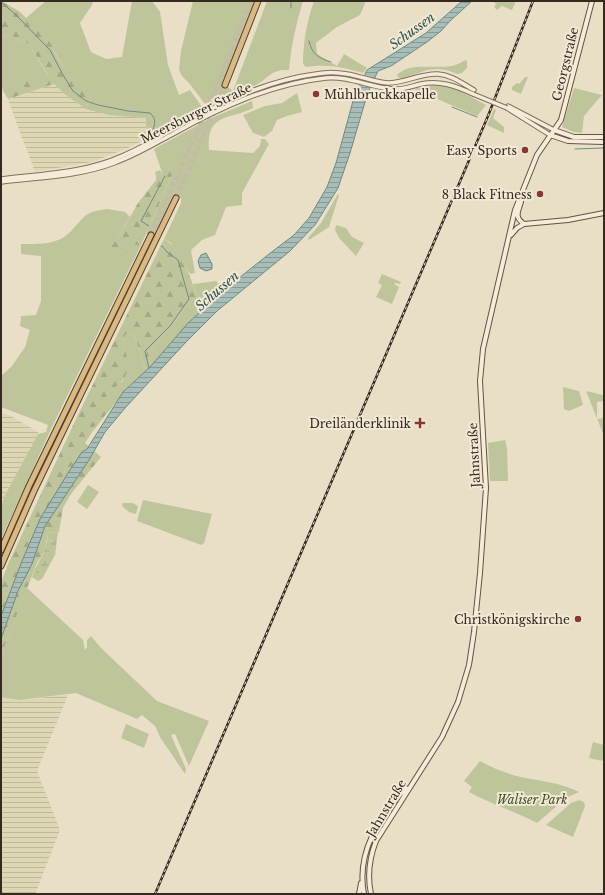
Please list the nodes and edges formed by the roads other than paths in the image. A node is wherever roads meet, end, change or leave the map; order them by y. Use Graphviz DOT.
graph roads {
  1 [pos="258,1"];
  2 [pos="592,1"];
  3 [pos="225,85"];
  4 [pos="474,92"];
  5 [pos="507,107"];
  6 [pos="554,130"];
  7 [pos="550,135"];
  8 [pos="604,137"];
  9 [pos="604,142"];
  10 [pos="1,179"];
  11 [pos="1,182"];
  12 [pos="521,194"];
  13 [pos="176,198"];
  14 [pos="604,213"];
  15 [pos="524,224"];
  16 [pos="151,235"];
  17 [pos="510,237"];
  18 [pos="1,550"];
  19 [pos="1,566"];
  20 [pos="415,779"];
  21 [pos="382,818"];
  22 [pos="388,821"];
  23 [pos="362,881"];
  24 [pos="359,894"];
  25 [pos="364,894"];
  26 [pos="371,894"];
  1 -- 3 [label="highway"];
  2 -- 6 [label="main road, Georgstraße"];
  4 -- 5 [label="street, Meersburger Straße, bridge"];
  4 -- 10 [label="street, Meersburger Straße"];
  4 -- 11 [label="street, Meersburger Straße"];
  5 -- 6 [label="street, Meersburger Straße"];
  5 -- 7 [label="street, Meersburger Straße"];
  6 -- 7 [label="main road, Jahnstraße"];
  6 -- 8 [label="main road, Meersburger Straße"];
  7 -- 9 [label="main road, Meersburger Straße"];
  7 -- 12 [label="main road, Jahnstraße"];
  12 -- 15 [label="main road"];
  12 -- 17 [label="main road, Jahnstraße"];
  13 -- 19 [label="highway"];
  14 -- 15 [label="main road"];
  15 -- 17 [label="main road"];
  16 -- 18 [label="highway"];
  17 -- 20 [label="main road, Jahnstraße"];
  20 -- 21 [label="main road, Jahnstraße"];
  20 -- 22 [label="main road, Jahnstraße"];
  21 -- 22 [label="main road"];
  21 -- 23 [label="main road, Jahnstraße"];
  22 -- 26 [label="main road, Jahnstraße"];
  23 -- 24 [label="main road"];
  23 -- 25 [label="main road, Jahnstraße"];
}
